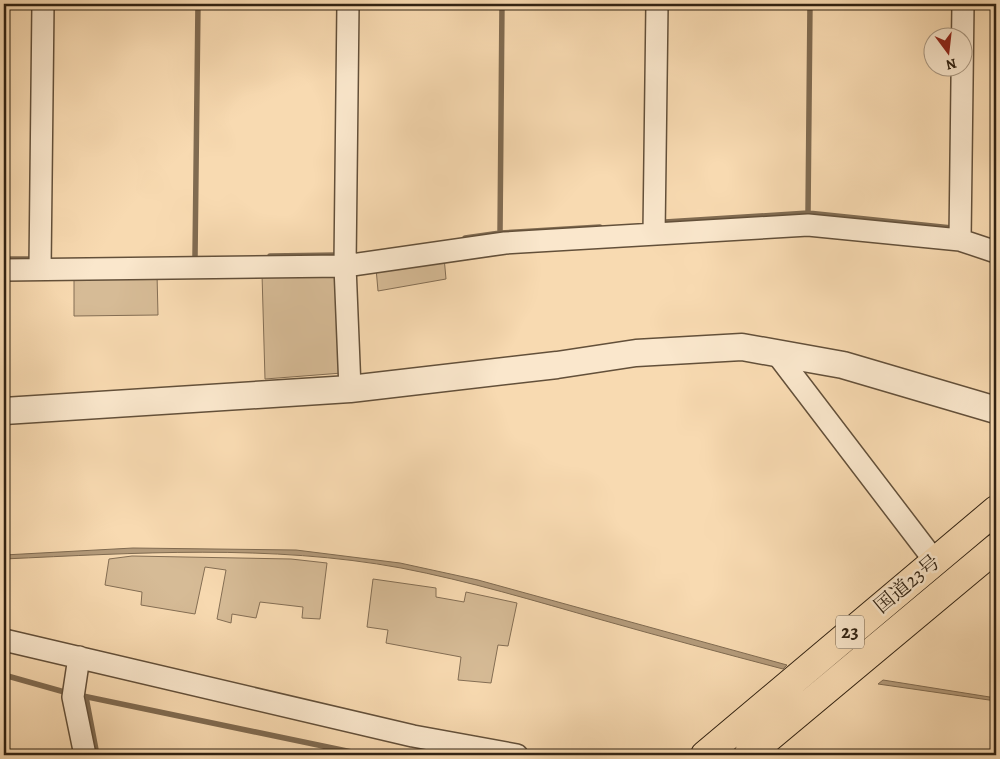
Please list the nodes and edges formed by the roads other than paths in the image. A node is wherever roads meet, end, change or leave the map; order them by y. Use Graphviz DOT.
graph roads {
  1 [pos="43,4"];
  2 [pos="348,4"];
  3 [pos="656,4"];
  4 [pos="963,4"];
  5 [pos="654,234"];
  6 [pos="960,240"];
  7 [pos="996,252"];
  8 [pos="345,266"];
  9 [pos="4,270"];
  10 [pos="40,270"];
  11 [pos="776,353"];
  12 [pos="350,389"];
  13 [pos="996,410"];
  14 [pos="4,411"];
  15 [pos="996,510"];
  16 [pos="996,548"];
  17 [pos="934,560"];
  18 [pos="4,640"];
  19 [pos="79,657"];
  20 [pos="85,755"];
  21 [pos="517,755"];
  22 [pos="705,755"];
  23 [pos="748,755"];
  1 -- 10 [label="street"];
  2 -- 8 [label="street"];
  3 -- 5 [label="street"];
  4 -- 6 [label="street"];
  5 -- 6 [label="street"];
  5 -- 8 [label="street"];
  6 -- 7 [label="street"];
  8 -- 10 [label="street"];
  8 -- 12 [label="street"];
  9 -- 10 [label="street"];
  11 -- 12 [label="street"];
  11 -- 13 [label="street"];
  11 -- 17 [label="street"];
  12 -- 14 [label="street"];
  15 -- 17 [label="highway, 国道23号 / 23"];
  16 -- 23 [label="highway, 国道23号 / 23"];
  17 -- 22 [label="highway, 国道23号 / 23"];
  18 -- 19 [label="street"];
  19 -- 20 [label="street"];
  19 -- 21 [label="street"];
}
